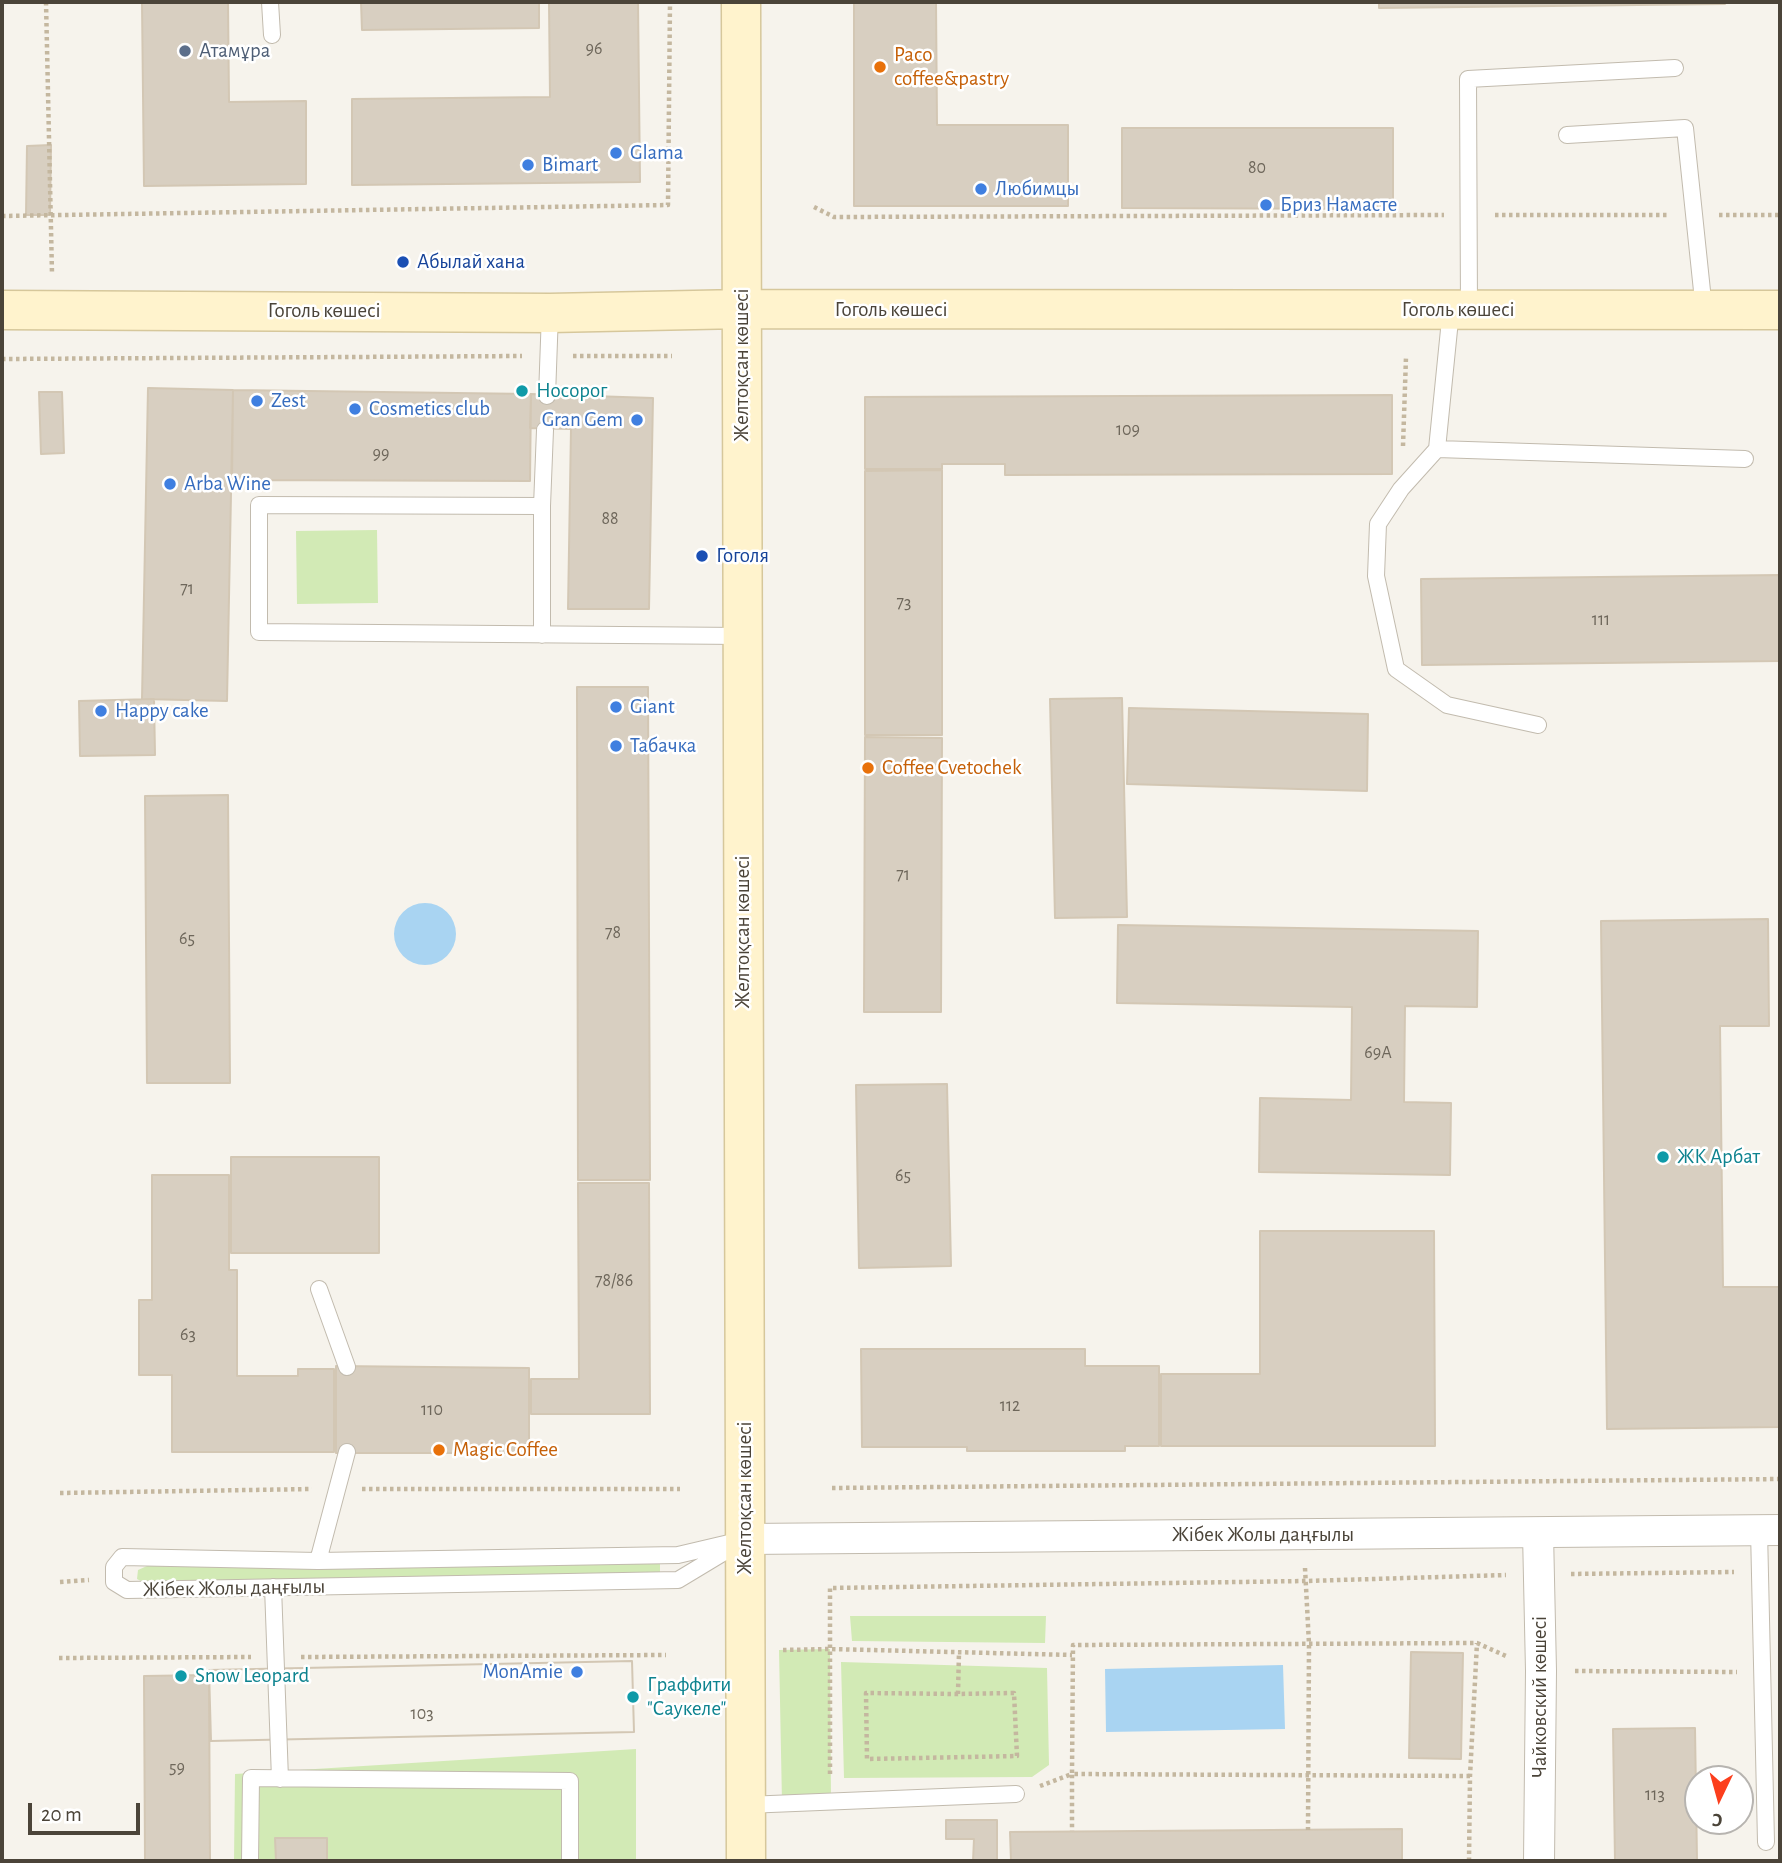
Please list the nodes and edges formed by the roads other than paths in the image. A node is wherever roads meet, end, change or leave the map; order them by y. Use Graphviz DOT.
graph roads {
  1 [pos="270,2"];
  2 [pos="741,2"];
  3 [pos="272,35"];
  4 [pos="1675,68"];
  5 [pos="1567,135"];
  6 [pos="742,309"];
  7 [pos="2,310"];
  8 [pos="1460,310"];
  9 [pos="1704,310"];
  10 [pos="1780,310"];
  11 [pos="550,313"];
  12 [pos="547,396"];
  13 [pos="545,430"];
  14 [pos="1437,449"];
  15 [pos="1745,459"];
  16 [pos="542,506"];
  17 [pos="542,635"];
  18 [pos="742,636"];
  19 [pos="1538,724"];
  20 [pos="319,1289"];
  21 [pos="347,1367"];
  22 [pos="347,1452"];
  23 [pos="1770,1530"];
  24 [pos="1538,1533"];
  25 [pos="746,1539"];
  26 [pos="318,1561"];
  27 [pos="273,1587"];
  28 [pos="280,1779"];
  29 [pos="1017,1794"];
  30 [pos="746,1805"];
  31 [pos="1766,1842"];
  32 [pos="250,1861"];
  33 [pos="570,1861"];
  34 [pos="746,1861"];
  35 [pos="1539,1861"];
  1 -- 3 [label="lane"];
  2 -- 6 [label="main road, Желтоқсан көшесі"];
  4 -- 8 [label="lane"];
  5 -- 9 [label="lane"];
  6 -- 8 [label="main road, Гоголь көшесі"];
  6 -- 11 [label="main road, Гоголь көшесі"];
  6 -- 18 [label="main road, Желтоқсан көшесі"];
  7 -- 11 [label="main road, Гоголь көшесі"];
  8 -- 9 [label="main road, Гоголь көшесі"];
  8 -- 14 [label="lane"];
  9 -- 10 [label="main road, Гоголь көшесі"];
  11 -- 12 [label="lane"];
  13 -- 16 [label="lane"];
  14 -- 15 [label="lane"];
  14 -- 19 [label="lane"];
  16 -- 17 [label="lane"];
  16 -- 17 [label="lane"];
  17 -- 18 [label="lane"];
  18 -- 25 [label="main road, Желтоқсан көшесі"];
  20 -- 21 [label="lane"];
  22 -- 26 [label="lane"];
  23 -- 24 [label="street, Жібек Жолы даңғылы"];
  23 -- 31 [label="lane"];
  24 -- 25 [label="street, Жібек Жолы даңғылы"];
  24 -- 35 [label="street, Чайковский көшесі"];
  25 -- 26 [label="lane, Жібек Жолы даңғылы"];
  25 -- 27 [label="lane, Жібек Жолы даңғылы"];
  25 -- 30 [label="main road, Желтоқсан көшесі"];
  26 -- 27 [label="lane, Жібек Жолы даңғылы"];
  27 -- 28 [label="lane"];
  28 -- 32 [label="lane"];
  28 -- 33 [label="lane"];
  29 -- 30 [label="lane"];
  30 -- 34 [label="main road, Желтоқсан көшесі"];
}
